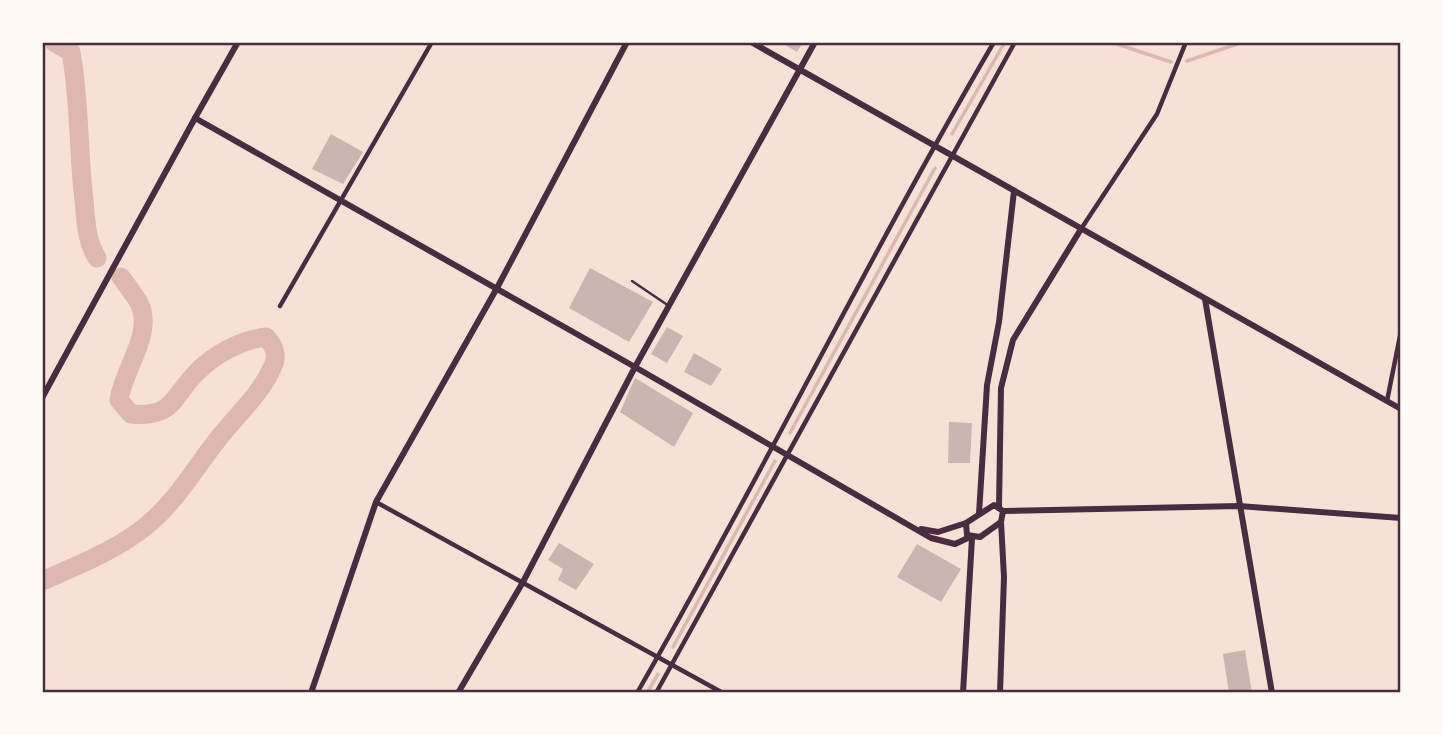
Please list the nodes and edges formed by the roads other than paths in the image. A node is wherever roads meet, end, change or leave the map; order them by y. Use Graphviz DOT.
graph roads {
  1 [pos="238,42"];
  2 [pos="432,42"];
  3 [pos="627,42"];
  4 [pos="751,42"];
  5 [pos="815,42"];
  6 [pos="994,42"];
  7 [pos="1015,42"];
  8 [pos="1186,42"];
  9 [pos="800,70"];
  10 [pos="195,118"];
  11 [pos="934,145"];
  12 [pos="951,155"];
  13 [pos="1014,191"];
  14 [pos="341,201"];
  15 [pos="1081,229"];
  16 [pos="632,281"];
  17 [pos="497,288"];
  18 [pos="1205,299"];
  19 [pos="281,306"];
  20 [pos="669,306"];
  21 [pos="1401,331"];
  22 [pos="997,333"];
  23 [pos="1013,340"];
  24 [pos="635,367"];
  25 [pos="42,398"];
  26 [pos="1387,402"];
  27 [pos="1401,409"];
  28 [pos="775,445"];
  29 [pos="789,453"];
  30 [pos="999,458"];
  31 [pos="982,459"];
  32 [pos="376,502"];
  33 [pos="1239,506"];
  34 [pos="1001,509"];
  35 [pos="979,514"];
  36 [pos="1401,518"];
  37 [pos="1001,522"];
  38 [pos="966,523"];
  39 [pos="919,529"];
  40 [pos="971,538"];
  41 [pos="523,582"];
  42 [pos="657,657"];
  43 [pos="672,665"];
  44 [pos="311,693"];
  45 [pos="458,693"];
  46 [pos="637,693"];
  47 [pos="656,693"];
  48 [pos="723,693"];
  49 [pos="963,693"];
  50 [pos="1000,693"];
  51 [pos="1272,693"];
  1 -- 10 [label="street"];
  2 -- 14 [label="street"];
  3 -- 17 [label="street"];
  4 -- 9 [label="street"];
  5 -- 9 [label="street"];
  6 -- 11 [label="street"];
  7 -- 12 [label="street"];
  8 -- 15 [label="street"];
  9 -- 11 [label="street"];
  9 -- 20 [label="street"];
  10 -- 14 [label="street"];
  10 -- 25 [label="street"];
  11 -- 12 [label="street"];
  11 -- 28 [label="street"];
  12 -- 13 [label="street"];
  12 -- 29 [label="street"];
  13 -- 15 [label="street"];
  13 -- 22 [label="street"];
  14 -- 17 [label="street"];
  14 -- 19 [label="street"];
  15 -- 18 [label="street"];
  15 -- 23 [label="street"];
  16 -- 20 [label="lane"];
  17 -- 24 [label="street"];
  17 -- 32 [label="street"];
  18 -- 26 [label="street"];
  18 -- 33 [label="street"];
  20 -- 24 [label="street"];
  21 -- 26 [label="street"];
  22 -- 23 [label="street"];
  22 -- 31 [label="street"];
  23 -- 30 [label="street"];
  24 -- 28 [label="street"];
  24 -- 41 [label="street"];
  26 -- 27 [label="street"];
  28 -- 29 [label="street"];
  28 -- 42 [label="street"];
  29 -- 39 [label="street"];
  29 -- 43 [label="street"];
  30 -- 31 [label="street"];
  30 -- 34 [label="street"];
  31 -- 35 [label="street"];
  32 -- 41 [label="street"];
  32 -- 44 [label="street"];
  33 -- 34 [label="street"];
  33 -- 36 [label="street"];
  33 -- 51 [label="street"];
  34 -- 35 [label="street"];
  34 -- 37 [label="street"];
  35 -- 38 [label="street"];
  37 -- 40 [label="street"];
  37 -- 50 [label="street"];
  38 -- 39 [label="street"];
  38 -- 40 [label="street"];
  39 -- 40 [label="street"];
  40 -- 49 [label="street"];
  41 -- 42 [label="street"];
  41 -- 45 [label="street"];
  42 -- 43 [label="street"];
  42 -- 46 [label="street"];
  43 -- 47 [label="street"];
  43 -- 48 [label="street"];
}
